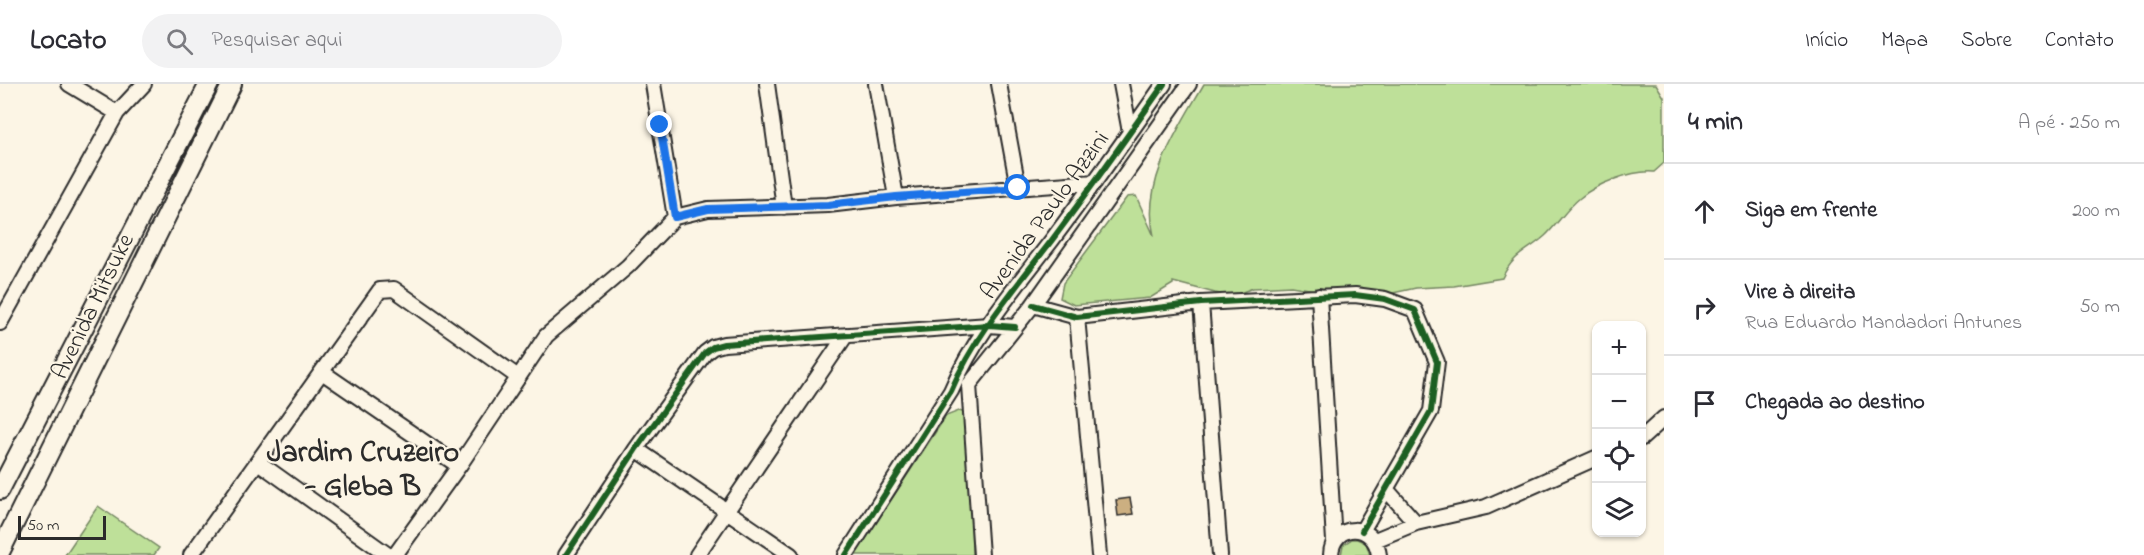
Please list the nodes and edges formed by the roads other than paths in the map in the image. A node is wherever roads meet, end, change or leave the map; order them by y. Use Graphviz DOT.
graph roads {
  1 [pos="69,84"];
  2 [pos="144,84"];
  3 [pos="209,84"];
  4 [pos="232,84"];
  5 [pos="653,84"];
  6 [pos="767,84"];
  7 [pos="876,84"];
  8 [pos="999,84"];
  9 [pos="1121,84"];
  10 [pos="1164,84"];
  11 [pos="1189,84"];
  12 [pos="117,113"];
  13 [pos="1130,132"];
  14 [pos="1095,182"];
  15 [pos="1018,188"];
  16 [pos="896,197"];
  17 [pos="784,207"];
  18 [pos="675,217"];
  19 [pos="1012,292"];
  20 [pos="1319,296"];
  21 [pos="1201,303"];
  22 [pos="1033,304"];
  23 [pos="1077,317"];
  24 [pos="0,322"];
  25 [pos="989,325"];
  26 [pos="1015,327"];
  27 [pos="846,335"];
  28 [pos="322,372"];
  29 [pos="958,375"];
  30 [pos="518,377"];
  31 [pos="969,385"];
  32 [pos="951,391"];
  33 [pos="1664,418"];
  34 [pos="1646,435"];
  35 [pos="636,449"];
  36 [pos="1592,460"];
  37 [pos="258,462"];
  38 [pos="459,466"];
  39 [pos="1386,489"];
  40 [pos="0,490"];
  41 [pos="726,511"];
  42 [pos="1416,523"];
  43 [pos="1362,531"];
  44 [pos="1377,547"];
  45 [pos="1333,548"];
  46 [pos="0,552"];
  47 [pos="191,555"];
  48 [pos="388,555"];
  49 [pos="395,555"];
  50 [pos="566,555"];
  51 [pos="697,555"];
  52 [pos="790,555"];
  53 [pos="846,555"];
  54 [pos="981,555"];
  55 [pos="1099,555"];
  56 [pos="1220,555"];
  57 [pos="1392,555"];
  1 -- 12 [label="street"];
  2 -- 12 [label="street"];
  3 -- 40 [label="main road, Avenida Mitsuke"];
  4 -- 46 [label="main road, Avenida Mitsuke"];
  5 -- 18 [label="street"];
  6 -- 17 [label="street"];
  7 -- 16 [label="street"];
  8 -- 15 [label="street"];
  9 -- 13 [label="street"];
  10 -- 13 [label="street, Avenida Paulo Azzini"];
  11 -- 22 [label="street, Avenida Paulo Azzini"];
  12 -- 24 [label="street"];
  13 -- 14 [label="street, Avenida Paulo Azzini"];
  14 -- 15 [label="street"];
  14 -- 19 [label="street, Avenida Paulo Azzini"];
  15 -- 16 [label="street"];
  16 -- 17 [label="street"];
  17 -- 18 [label="street"];
  18 -- 30 [label="street"];
  19 -- 22 [label="street"];
  19 -- 25 [label="street, Avenida Paulo Azzini"];
  20 -- 21 [label="street"];
  20 -- 39 [label="street"];
  20 -- 45 [label="street"];
  21 -- 23 [label="street"];
  21 -- 56 [label="street"];
  22 -- 23 [label="street"];
  22 -- 26 [label="street, Avenida Paulo Azzini"];
  23 -- 55 [label="street"];
  25 -- 26 [label="street"];
  25 -- 27 [label="street"];
  25 -- 29 [label="street, Avenida Paulo Azzini"];
  26 -- 31 [label="street, Avenida Paulo Azzini"];
  27 -- 35 [label="street"];
  27 -- 41 [label="street"];
  28 -- 30 [label="street"];
  28 -- 37 [label="street"];
  28 -- 38 [label="street"];
  29 -- 31 [label="street"];
  29 -- 32 [label="street, Avenida Paulo Azzini"];
  30 -- 38 [label="street"];
  31 -- 32 [label="street"];
  31 -- 54 [label="street"];
  32 -- 53 [label="street, Avenida Paulo Azzini"];
  33 -- 34 [label="street"];
  35 -- 41 [label="street"];
  35 -- 50 [label="street"];
  36 -- 42 [label="street"];
  37 -- 47 [label="street"];
  37 -- 48 [label="street"];
  38 -- 49 [label="street"];
  39 -- 42 [label="street"];
  39 -- 43 [label="street"];
  41 -- 51 [label="street"];
  41 -- 52 [label="street"];
  42 -- 44 [label="street"];
  43 -- 44 [label="street"];
  43 -- 45 [label="street"];
  44 -- 57 [label="street"];
}
